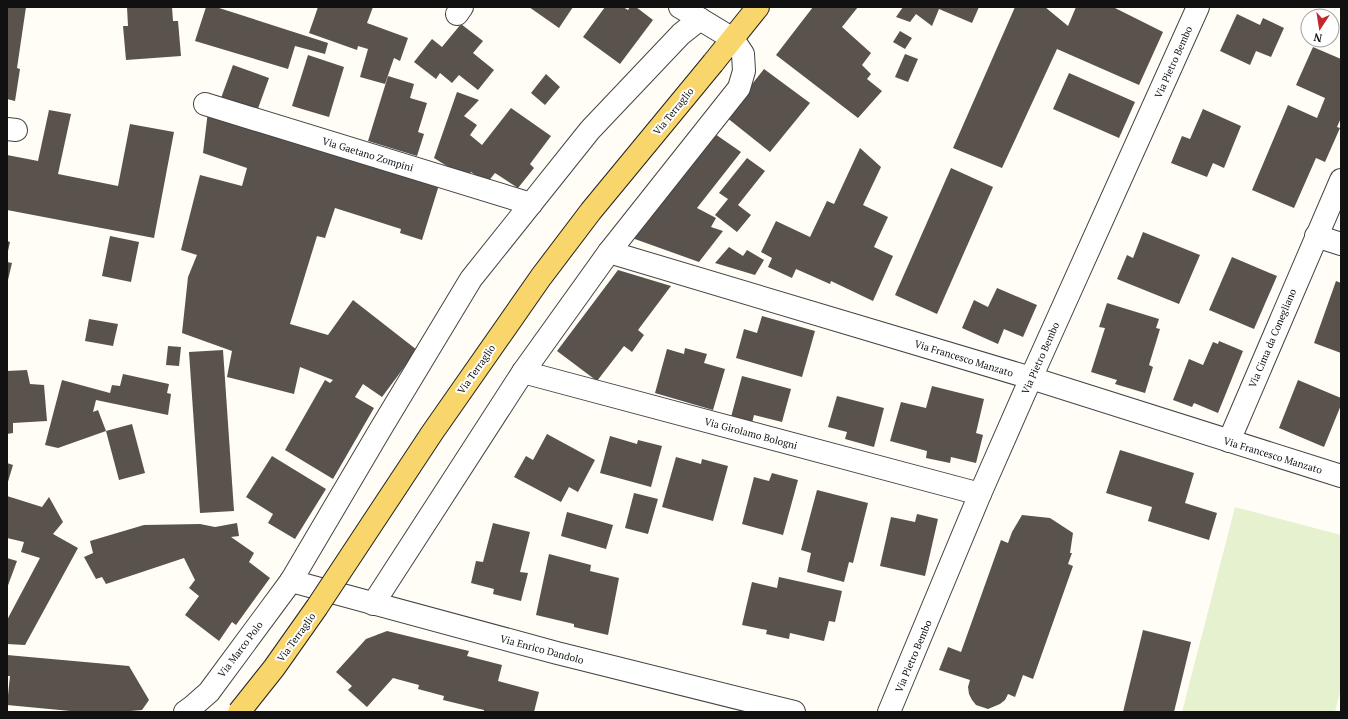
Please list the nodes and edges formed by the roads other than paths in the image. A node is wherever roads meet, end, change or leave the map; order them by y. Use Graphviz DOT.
graph roads {
  1 [pos="680,7"];
  2 [pos="758,7"];
  3 [pos="1198,7"];
  4 [pos="700,19"];
  5 [pos="733,39"];
  6 [pos="205,104"];
  7 [pos="1341,180"];
  8 [pos="531,204"];
  9 [pos="1316,236"];
  10 [pos="1341,244"];
  11 [pos="609,252"];
  12 [pos="523,372"];
  13 [pos="1031,378"];
  14 [pos="1228,441"];
  15 [pos="1341,476"];
  16 [pos="980,494"];
  17 [pos="291,582"];
  18 [pos="373,604"];
  19 [pos="185,712"];
  20 [pos="239,712"];
  21 [pos="794,712"];
  22 [pos="889,712"];
  1 -- 4 [label="street"];
  2 -- 5 [label="main road, Via Terraglio"];
  3 -- 13 [label="street, Via Pietro Bembo"];
  4 -- 5 [label="street"];
  4 -- 8 [label="street"];
  5 -- 11 [label="street"];
  5 -- 20 [label="main road, Via Terraglio, bridge"];
  6 -- 8 [label="street, Via Gaetano Zompini"];
  7 -- 9 [label="street, Via Cima da Conegliano"];
  8 -- 17 [label="street"];
  9 -- 10 [label="street"];
  9 -- 14 [label="street, Via Cima da Conegliano"];
  11 -- 12 [label="street"];
  11 -- 13 [label="street, Via Francesco Manzato"];
  12 -- 16 [label="street, Via Girolamo Bologni"];
  12 -- 18 [label="street"];
  13 -- 14 [label="street, Via Francesco Manzato"];
  13 -- 16 [label="street, Via Pietro Bembo"];
  14 -- 15 [label="street, Via Francesco Manzato"];
  16 -- 22 [label="street, Via Pietro Bembo"];
  17 -- 18 [label="street, Via Enrico Dandolo"];
  17 -- 19 [label="street, Via Marco Polo"];
  18 -- 21 [label="street, Via Enrico Dandolo"];
}
